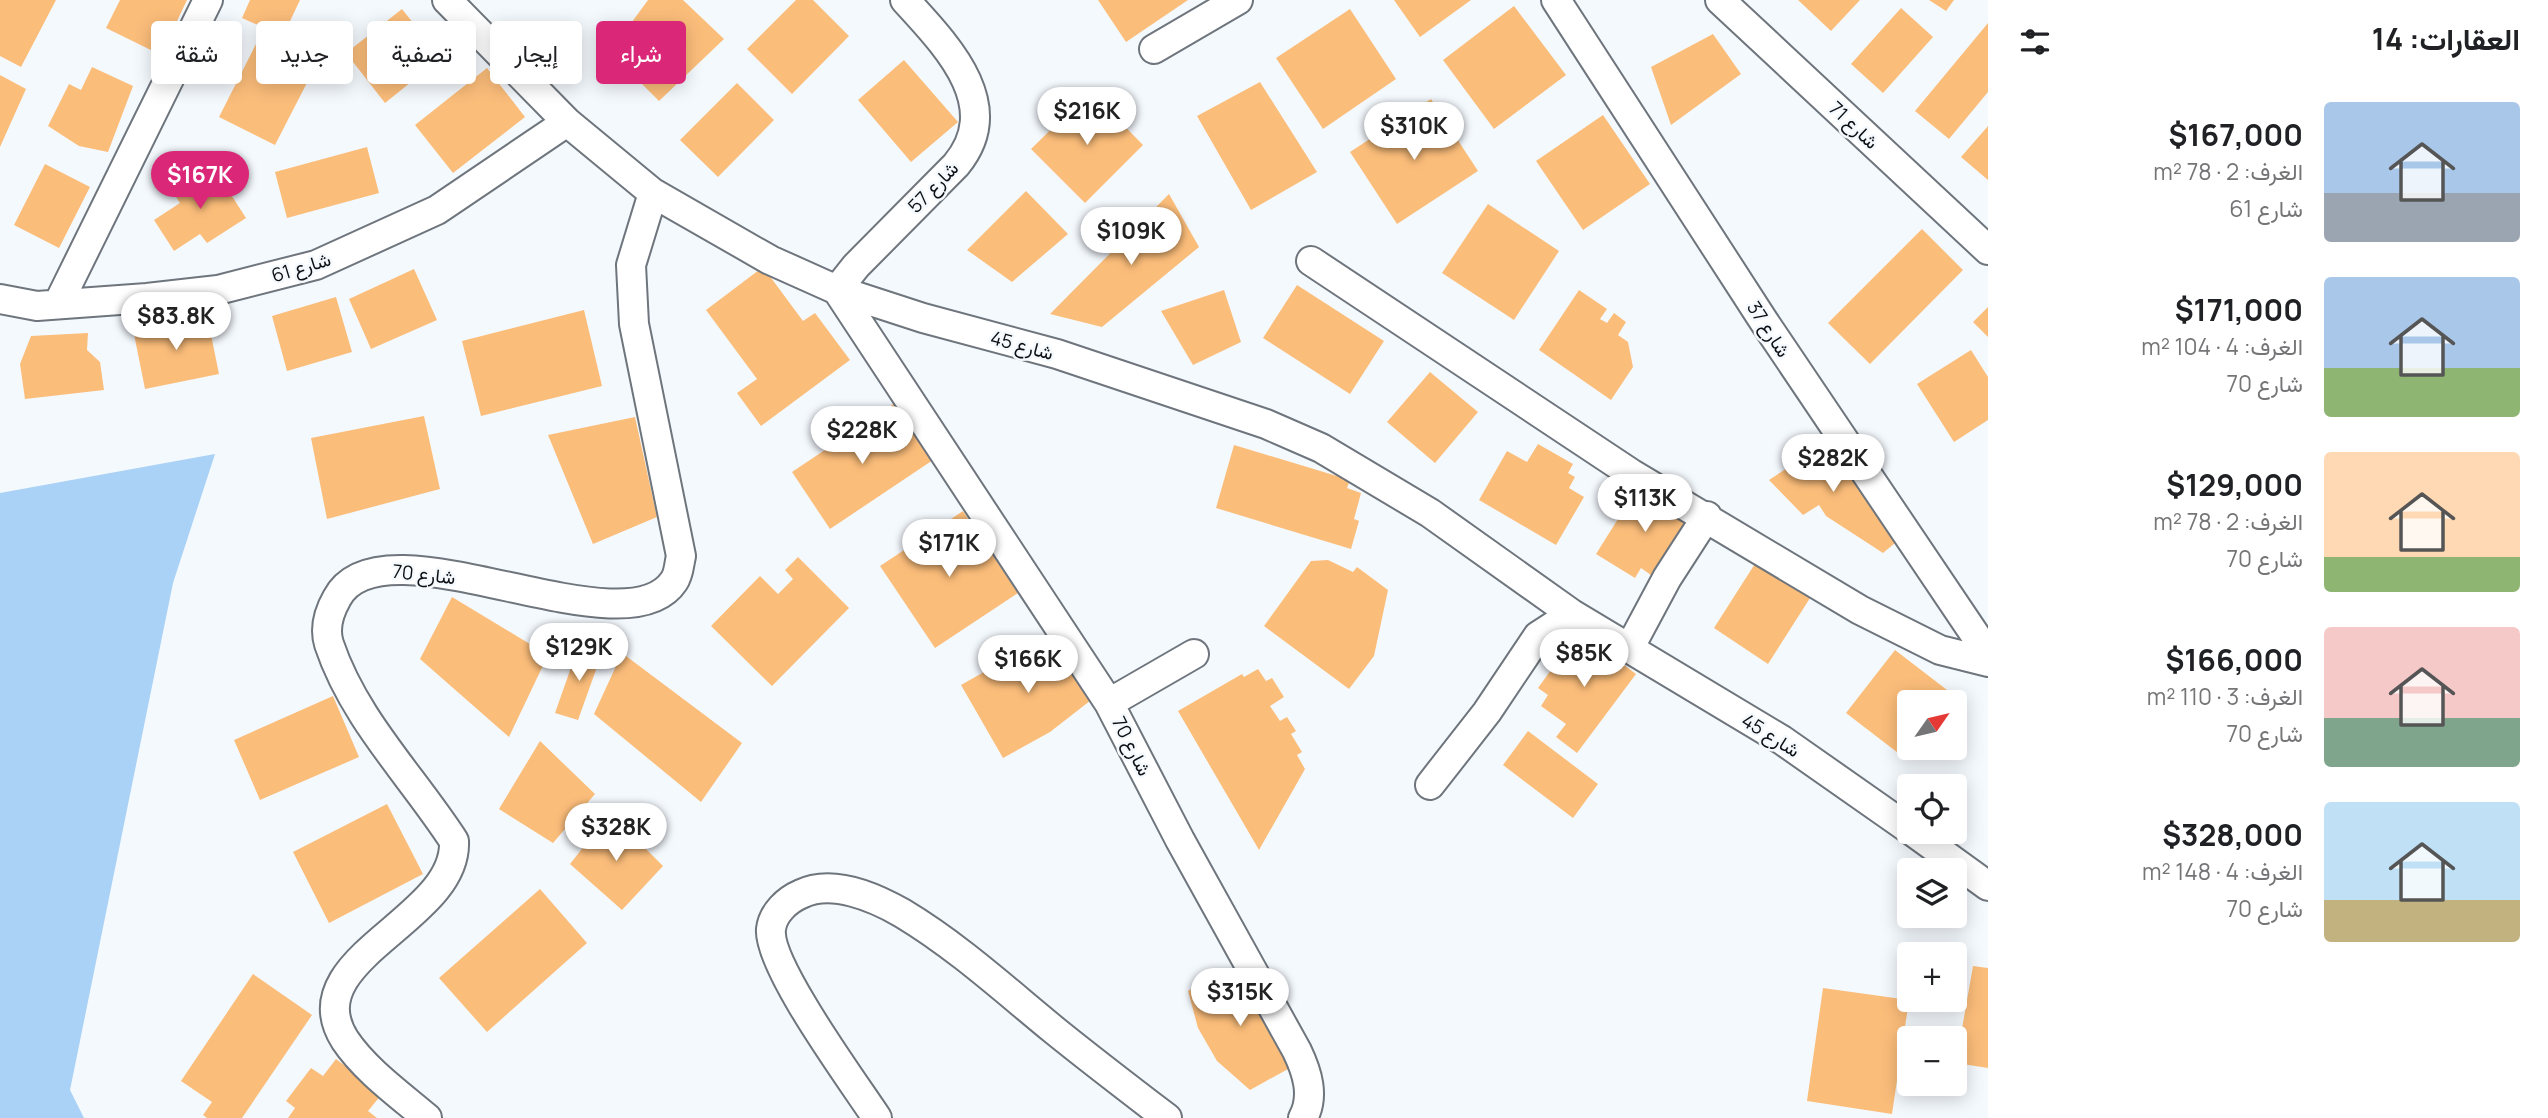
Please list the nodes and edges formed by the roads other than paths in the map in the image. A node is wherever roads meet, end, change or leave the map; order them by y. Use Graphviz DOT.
graph roads {
  1 [pos="208,0"];
  2 [pos="447,0"];
  3 [pos="905,0"];
  4 [pos="1238,0"];
  5 [pos="1556,0"];
  6 [pos="1720,0"];
  7 [pos="1154,49"];
  8 [pos="567,121"];
  9 [pos="653,193"];
  10 [pos="1988,250"];
  11 [pos="1311,261"];
  12 [pos="838,290"];
  13 [pos="0,299"];
  14 [pos="58,304"];
  15 [pos="1707,516"];
  16 [pos="1572,614"];
  17 [pos="1629,649"];
  18 [pos="1988,653"];
  19 [pos="1195,654"];
  20 [pos="1988,663"];
  21 [pos="1109,704"];
  22 [pos="1430,785"];
  23 [pos="1897,820"];
  24 [pos="1930,844"];
  25 [pos="1988,886"];
  26 [pos="427,1118"];
  27 [pos="877,1118"];
  28 [pos="1167,1118"];
  29 [pos="1303,1118"];
  1 -- 14 [label="street"];
  2 -- 8 [label="street, شارع 45"];
  3 -- 12 [label="street, شارع 57"];
  4 -- 7 [label="street"];
  5 -- 18 [label="street, شارع 37"];
  6 -- 10 [label="street, شارع 71"];
  8 -- 9 [label="street, شارع 45"];
  8 -- 14 [label="street, شارع 61"];
  9 -- 12 [label="street, شارع 45"];
  9 -- 26 [label="street, شارع 70"];
  11 -- 15 [label="street"];
  12 -- 16 [label="street, شارع 45"];
  12 -- 21 [label="street, شارع 70"];
  13 -- 14 [label="street, شارع 61"];
  15 -- 17 [label="street"];
  15 -- 20 [label="street"];
  16 -- 17 [label="street, شارع 45"];
  16 -- 22 [label="street"];
  17 -- 23 [label="street, شارع 45"];
  19 -- 21 [label="street"];
  21 -- 29 [label="street, شارع 70"];
  24 -- 25 [label="street, شارع 45"];
  27 -- 28 [label="street"];
}
